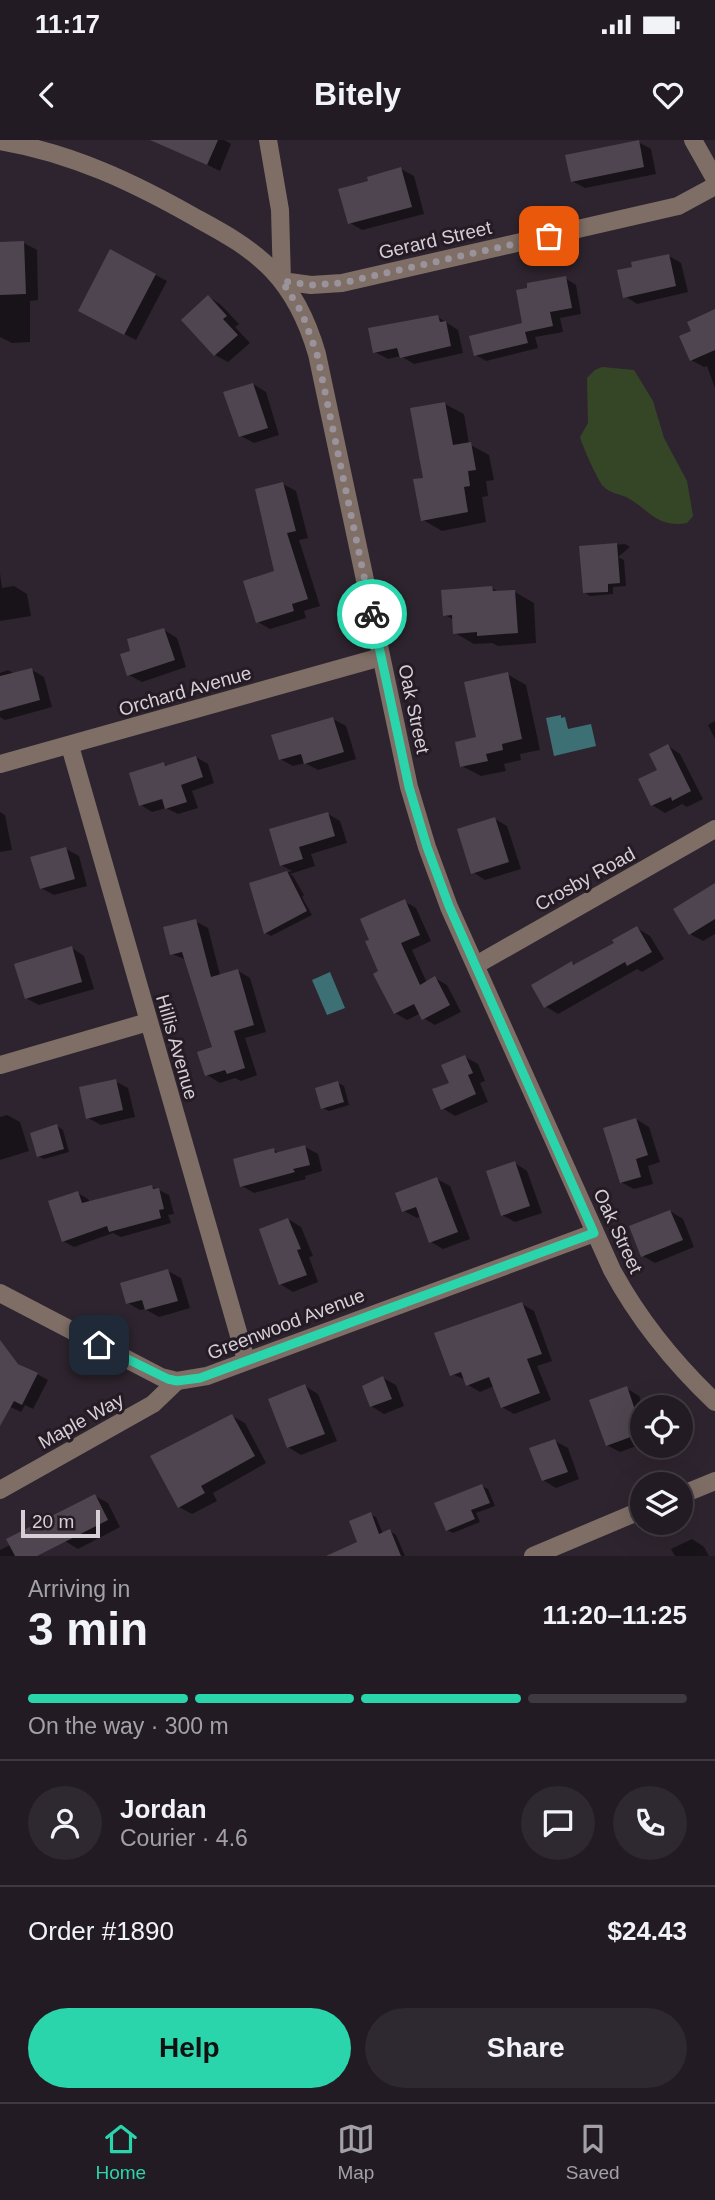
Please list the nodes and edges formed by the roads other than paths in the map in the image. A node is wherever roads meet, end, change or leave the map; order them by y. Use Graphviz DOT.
graph roads {
  1 [pos="268,140"];
  2 [pos="693,140"];
  3 [pos="0,141"];
  4 [pos="715,179"];
  5 [pos="715,186"];
  6 [pos="282,281"];
  7 [pos="381,657"];
  8 [pos="70,746"];
  9 [pos="0,764"];
  10 [pos="715,830"];
  11 [pos="476,965"];
  12 [pos="148,1022"];
  13 [pos="0,1065"];
  14 [pos="594,1233"];
  15 [pos="0,1293"];
  16 [pos="246,1360"];
  17 [pos="177,1381"];
  18 [pos="715,1402"];
  19 [pos="715,1481"];
  20 [pos="0,1490"];
  21 [pos="693,1490"];
  22 [pos="630,1515"];
  23 [pos="533,1556"];
  1 -- 6 [label="street"];
  2 -- 4 [label="street"];
  3 -- 6 [label="street, Oak Street"];
  5 -- 6 [label="street, Gerard Street"];
  6 -- 7 [label="street, Oak Street"];
  7 -- 8 [label="street, Orchard Avenue"];
  7 -- 11 [label="street, Oak Street"];
  8 -- 9 [label="street, Orchard Avenue"];
  8 -- 12 [label="street, Hillis Avenue"];
  10 -- 11 [label="street, Crosby Road"];
  11 -- 14 [label="street, Oak Street"];
  12 -- 13 [label="street"];
  12 -- 16 [label="street, Hillis Avenue"];
  14 -- 16 [label="street, Greenwood Avenue"];
  14 -- 18 [label="street, Oak Street"];
  15 -- 17 [label="street"];
  16 -- 17 [label="street, Greenwood Avenue"];
  17 -- 20 [label="street, Maple Way"];
  19 -- 21 [label="street"];
  22 -- 23 [label="street"];
}
